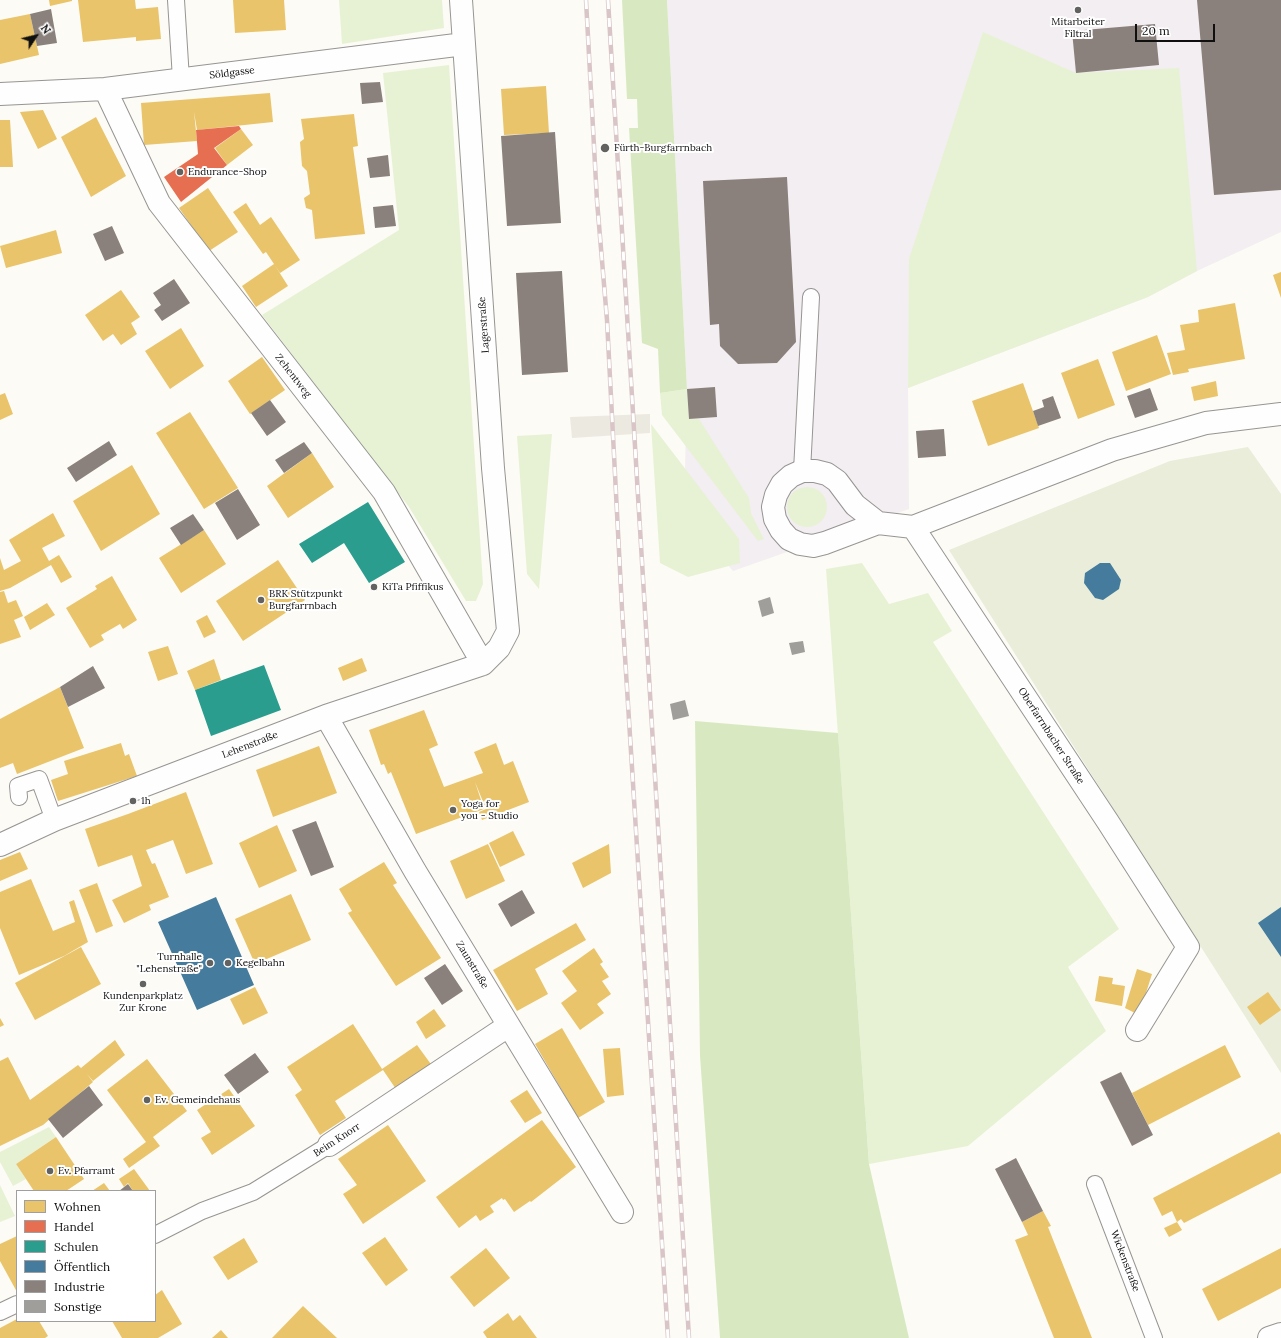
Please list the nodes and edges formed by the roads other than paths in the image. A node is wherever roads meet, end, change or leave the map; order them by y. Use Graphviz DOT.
graph roads {
  1 [pos="176,0"];
  2 [pos="461,0"];
  3 [pos="464,44"];
  4 [pos="181,79"];
  5 [pos="105,89"];
  6 [pos="0,94"];
  7 [pos="811,297"];
  8 [pos="1281,414"];
  9 [pos="802,472"];
  10 [pos="878,523"];
  11 [pos="914,527"];
  12 [pos="499,648"];
  13 [pos="483,664"];
  14 [pos="326,716"];
  15 [pos="19,797"];
  16 [pos="54,820"];
  17 [pos="0,844"];
  18 [pos="508,1026"];
  19 [pos="1137,1030"];
  20 [pos="329,1145"];
  21 [pos="1095,1184"];
  22 [pos="622,1212"];
  23 [pos="156,1234"];
  24 [pos="16,1304"];
  25 [pos="0,1312"];
  26 [pos="1281,1334"];
  27 [pos="1154,1338"];
  28 [pos="1269,1338"];
  1 -- 4 [label="lane"];
  2 -- 3 [label="street, Lagerstraße"];
  3 -- 4 [label="street, Söldgasse"];
  3 -- 12 [label="street, Lagerstraße"];
  4 -- 5 [label="street, Söldgasse"];
  5 -- 6 [label="street, Söldgasse"];
  5 -- 13 [label="street, Zehentweg"];
  7 -- 9 [label="lane"];
  8 -- 11 [label="street"];
  9 -- 10 [label="street"];
  9 -- 10 [label="street"];
  10 -- 11 [label="street"];
  11 -- 19 [label="street, Oberfarrnbacher Straße"];
  12 -- 13 [label="street, Lehenstraße"];
  13 -- 14 [label="street, Lehenstraße"];
  14 -- 16 [label="street, Lehenstraße"];
  14 -- 18 [label="street, Zaunstraße"];
  15 -- 16 [label="lane"];
  16 -- 17 [label="street, Lehenstraße"];
  18 -- 20 [label="street, Beim Knorr"];
  18 -- 22 [label="street, Zaunstraße"];
  20 -- 23 [label="lane, Beim Knorr"];
  21 -- 27 [label="lane, Wickenstraße"];
  24 -- 25 [label="lane"];
  26 -- 28 [label="street"];
}
